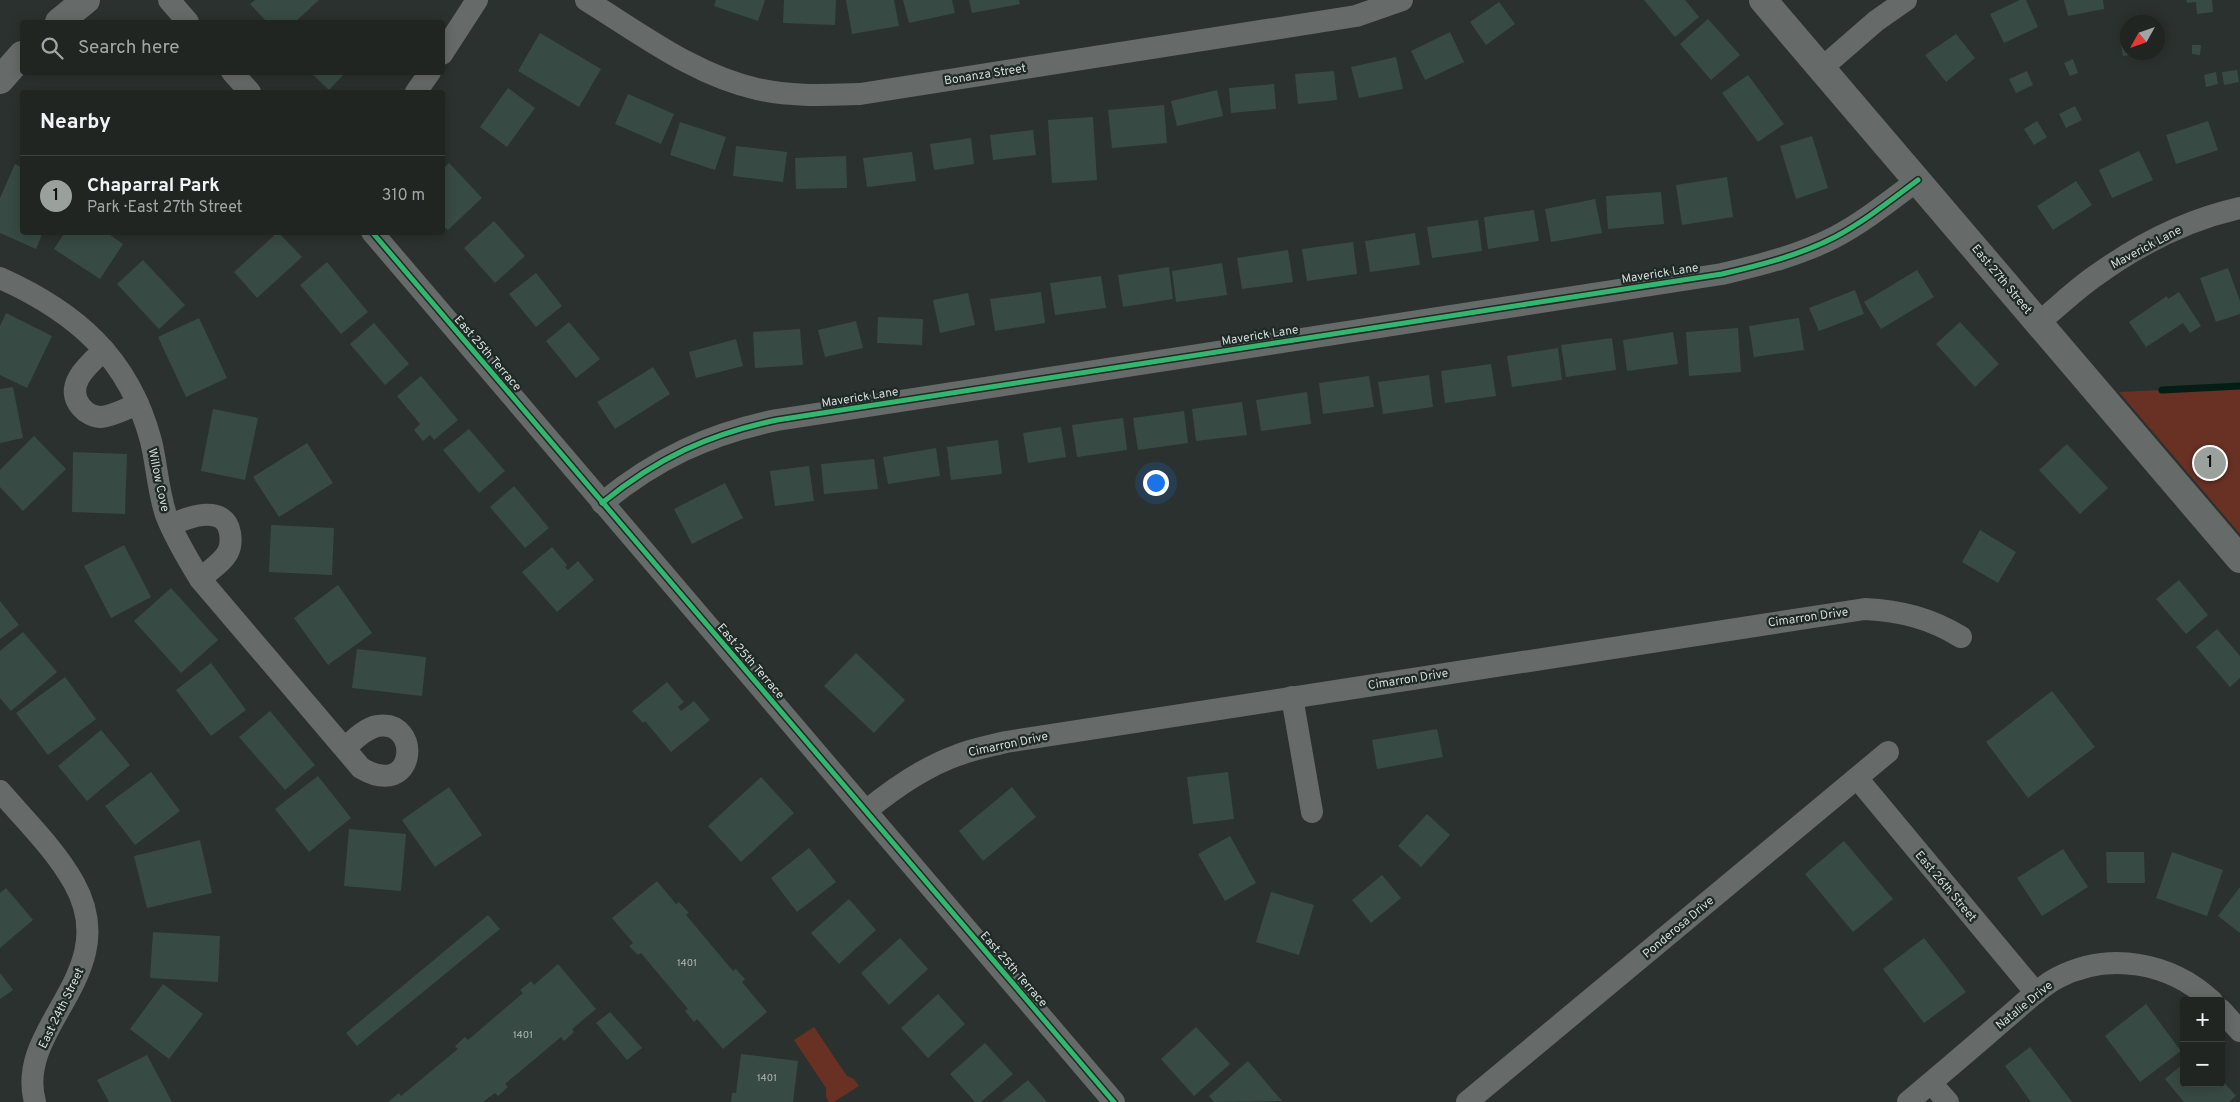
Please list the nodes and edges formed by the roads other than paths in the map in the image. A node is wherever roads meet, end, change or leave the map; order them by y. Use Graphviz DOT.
graph roads {
  1 [pos="86,0"];
  2 [pos="169,0"];
  3 [pos="477,0"];
  4 [pos="586,0"];
  5 [pos="1402,0"];
  6 [pos="1764,0"];
  7 [pos="1906,0"];
  8 [pos="61,20"];
  9 [pos="186,20"];
  10 [pos="445,49"];
  11 [pos="20,58"];
  12 [pos="1822,68"];
  13 [pos="235,75"];
  14 [pos="428,75"];
  15 [pos="0,80"];
  16 [pos="248,90"];
  17 [pos="417,90"];
  18 [pos="1918,180"];
  19 [pos="2240,208"];
  20 [pos="375,235"];
  21 [pos="0,278"];
  22 [pos="2038,323"];
  23 [pos="104,350"];
  24 [pos="138,404"];
  25 [pos="602,503"];
  26 [pos="170,525"];
  27 [pos="2240,559"];
  28 [pos="200,579"];
  29 [pos="1961,637"];
  30 [pos="1292,697"];
  31 [pos="345,748"];
  32 [pos="1888,752"];
  33 [pos="1857,778"];
  34 [pos="0,790"];
  35 [pos="866,811"];
  36 [pos="1312,812"];
  37 [pos="2036,993"];
  38 [pos="2207,997"];
  39 [pos="2225,1014"];
  40 [pos="2240,1031"];
  41 [pos="1931,1083"];
  42 [pos="35,1102"];
  43 [pos="1114,1102"];
  44 [pos="1467,1102"];
  45 [pos="1908,1102"];
  46 [pos="1948,1102"];
  1 -- 8 [label="street"];
  2 -- 9 [label="street"];
  3 -- 10 [label="street"];
  4 -- 5 [label="street, Bonanza Street"];
  6 -- 12 [label="street, East 27th Street"];
  7 -- 12 [label="street"];
  11 -- 15 [label="street"];
  12 -- 18 [label="street, East 27th Street"];
  13 -- 16 [label="street"];
  14 -- 17 [label="street"];
  18 -- 22 [label="street, East 27th Street"];
  18 -- 25 [label="street, Maverick Lane"];
  19 -- 22 [label="street, Maverick Lane"];
  20 -- 25 [label="street, East 25th Terrace"];
  21 -- 23 [label="street, Willow Cove"];
  22 -- 27 [label="street, East 27th Street"];
  23 -- 24 [label="street, Willow Cove"];
  23 -- 24 [label="street"];
  24 -- 26 [label="street, Willow Cove"];
  25 -- 35 [label="street, East 25th Terrace"];
  26 -- 28 [label="street, Willow Cove"];
  26 -- 28 [label="street"];
  28 -- 31 [label="street, Willow Cove"];
  29 -- 30 [label="street, Cimarron Drive"];
  30 -- 35 [label="street, Cimarron Drive"];
  30 -- 36 [label="street"];
  32 -- 33 [label="street, Ponderosa Drive"];
  33 -- 37 [label="street, East 26th Street"];
  33 -- 44 [label="street, Ponderosa Drive"];
  34 -- 42 [label="street, East 24th Street"];
  35 -- 43 [label="street, East 25th Terrace"];
  37 -- 38 [label="street, Natalie Drive"];
  37 -- 41 [label="street, Natalie Drive"];
  39 -- 40 [label="street"];
  41 -- 45 [label="street, Natalie Drive"];
  41 -- 46 [label="street"];
}
